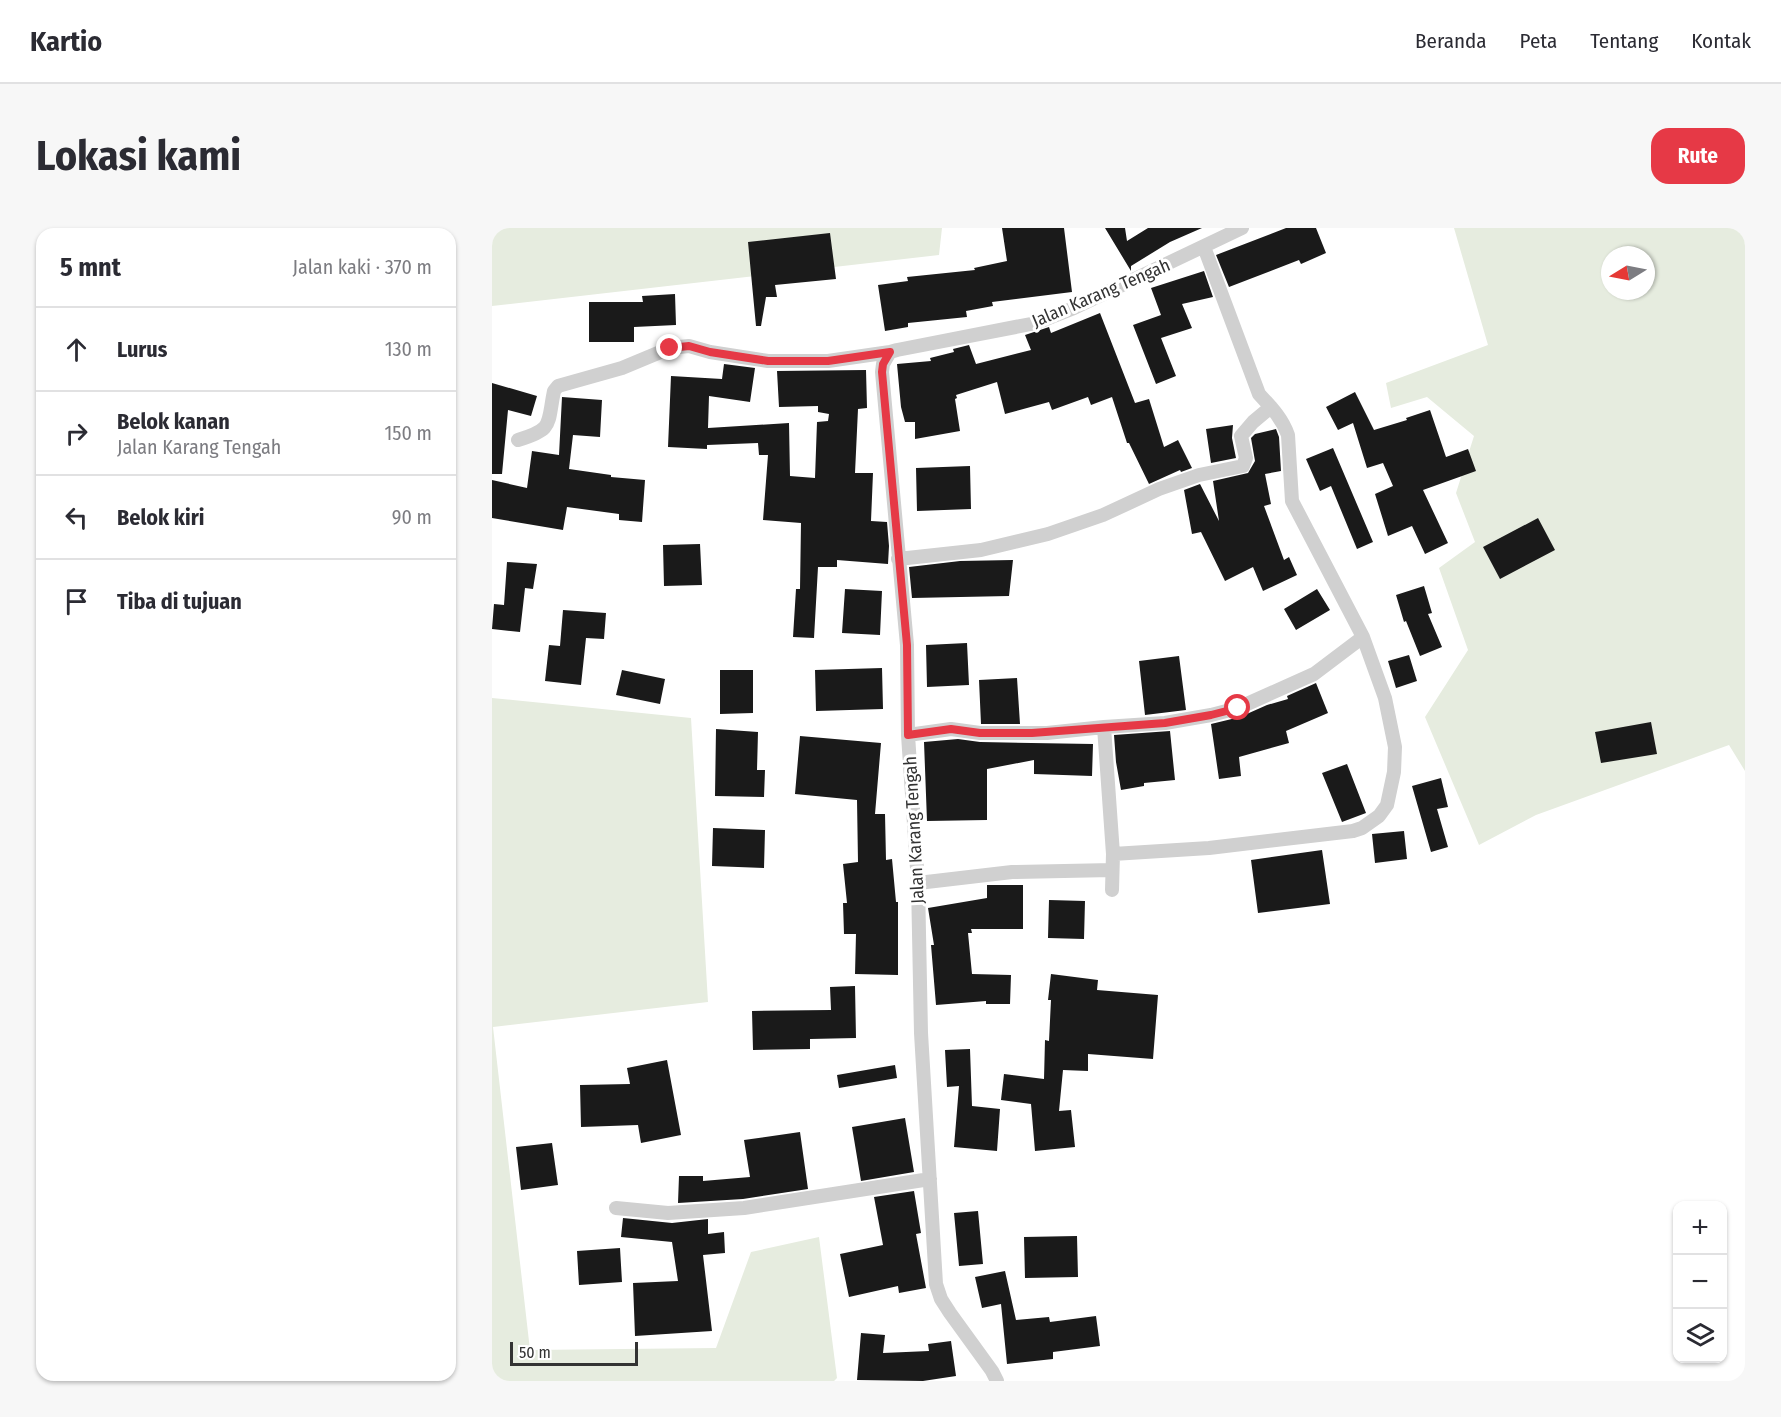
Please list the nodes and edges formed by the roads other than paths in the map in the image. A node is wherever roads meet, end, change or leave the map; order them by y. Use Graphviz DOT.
graph roads {
  1 [pos="1242,228"];
  2 [pos="1204,247"];
  3 [pos="890,352"];
  4 [pos="1271,407"];
  5 [pos="518,440"];
  6 [pos="898,559"];
  7 [pos="1363,637"];
  8 [pos="1104,726"];
  9 [pos="908,735"];
  10 [pos="1113,854"];
  11 [pos="1112,870"];
  12 [pos="918,883"];
  13 [pos="1112,890"];
  14 [pos="930,1179"];
  15 [pos="616,1208"];
  16 [pos="997,1381"];
  1 -- 2 [label="street, Jalan Karang Tengah"];
  2 -- 3 [label="street, Jalan Karang Tengah"];
  2 -- 4 [label="street"];
  3 -- 5 [label="street"];
  3 -- 6 [label="street, Jalan Karang Tengah"];
  4 -- 6 [label="street"];
  4 -- 7 [label="street"];
  6 -- 9 [label="street, Jalan Karang Tengah"];
  7 -- 8 [label="street"];
  7 -- 10 [label="street"];
  8 -- 9 [label="street"];
  8 -- 10 [label="street"];
  9 -- 12 [label="street, Jalan Karang Tengah"];
  10 -- 11 [label="street"];
  11 -- 12 [label="street"];
  11 -- 13 [label="street"];
  12 -- 14 [label="street, Jalan Karang Tengah"];
  14 -- 15 [label="street"];
  14 -- 16 [label="street, Jalan Karang Tengah"];
}
